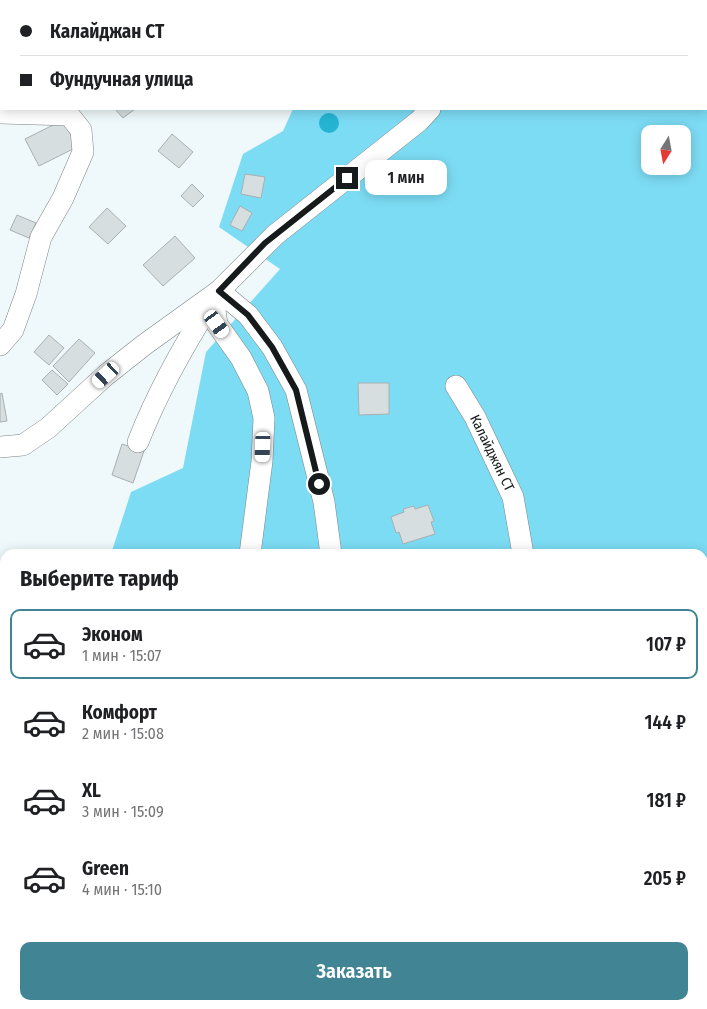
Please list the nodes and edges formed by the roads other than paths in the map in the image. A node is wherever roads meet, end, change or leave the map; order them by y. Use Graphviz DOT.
graph roads {
  1 [pos="429,110"];
  2 [pos="0,113"];
  3 [pos="219,291"];
  4 [pos="0,345"];
  5 [pos="456,386"];
  6 [pos="138,442"];
  7 [pos="0,447"];
  8 [pos="251,549"];
  9 [pos="330,549"];
  10 [pos="522,549"];
  1 -- 3 [label="street"];
  2 -- 4 [label="street"];
  3 -- 6 [label="street"];
  3 -- 7 [label="street"];
  3 -- 8 [label="street"];
  3 -- 9 [label="street"];
  5 -- 10 [label="street, Калайджян СТ"];
}
